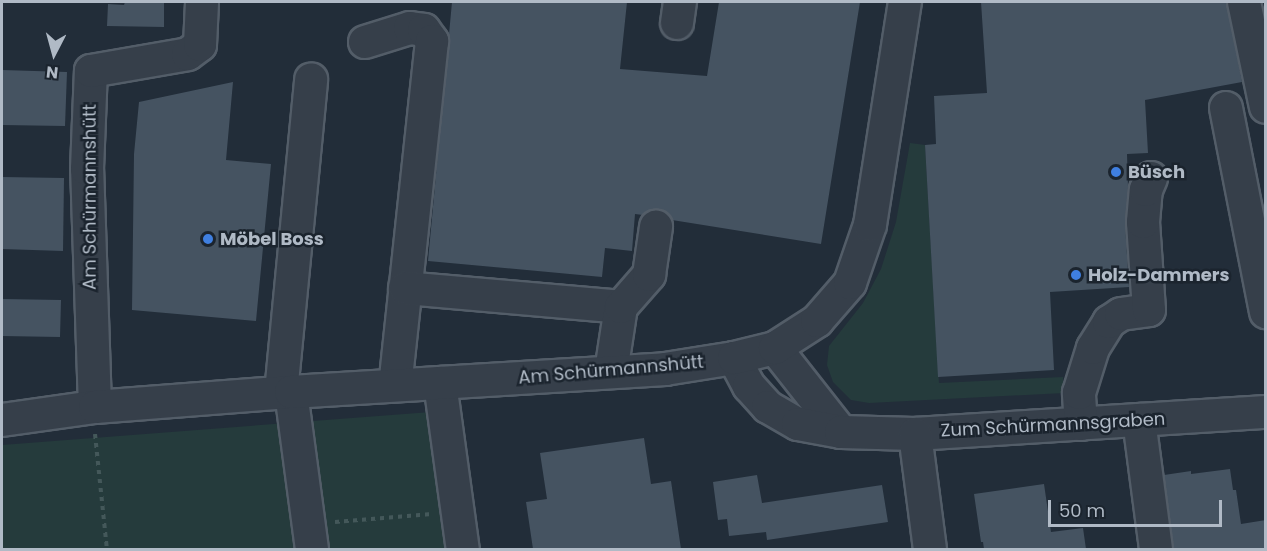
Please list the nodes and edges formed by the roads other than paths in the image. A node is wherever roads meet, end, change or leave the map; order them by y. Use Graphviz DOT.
graph roads {
  1 [pos="202,2"];
  2 [pos="905,2"];
  3 [pos="1244,2"];
  4 [pos="365,42"];
  5 [pos="311,79"];
  6 [pos="1266,107"];
  7 [pos="1226,108"];
  8 [pos="1151,178"];
  9 [pos="656,227"];
  10 [pos="405,288"];
  11 [pos="621,307"];
  12 [pos="1266,312"];
  13 [pos="775,348"];
  14 [pos="734,358"];
  15 [pos="611,372"];
  16 [pos="440,383"];
  17 [pos="395,385"];
  18 [pos="286,392"];
  19 [pos="94,407"];
  20 [pos="1266,412"];
  21 [pos="2,420"];
  22 [pos="1139,420"];
  23 [pos="1081,424"];
  24 [pos="841,432"];
  25 [pos="915,434"];
  26 [pos="311,537"];
  27 [pos="463,549"];
  28 [pos="930,549"];
  29 [pos="1156,549"];
  1 -- 19 [label="street, Am Schürmannshütt"];
  2 -- 13 [label="street, Am Schürmannshütt"];
  3 -- 6 [label="street"];
  4 -- 10 [label="street"];
  5 -- 18 [label="street"];
  7 -- 12 [label="street"];
  8 -- 23 [label="street"];
  9 -- 11 [label="street"];
  10 -- 11 [label="street"];
  10 -- 17 [label="street"];
  11 -- 15 [label="street"];
  13 -- 14 [label="street, Am Schürmannshütt"];
  13 -- 24 [label="street"];
  14 -- 15 [label="street, Am Schürmannshütt"];
  14 -- 24 [label="street, Zum Schürmannsgraben"];
  15 -- 16 [label="street, Am Schürmannshütt"];
  16 -- 17 [label="street, Am Schürmannshütt"];
  16 -- 27 [label="street"];
  17 -- 18 [label="street, Am Schürmannshütt"];
  18 -- 19 [label="street, Am Schürmannshütt"];
  18 -- 26 [label="street"];
  19 -- 21 [label="street, Am Schürmannshütt"];
  20 -- 22 [label="street, Zum Schürmannsgraben"];
  22 -- 23 [label="street, Zum Schürmannsgraben"];
  22 -- 29 [label="street"];
  23 -- 25 [label="street, Zum Schürmannsgraben"];
  24 -- 25 [label="street, Zum Schürmannsgraben"];
  25 -- 28 [label="street"];
}
